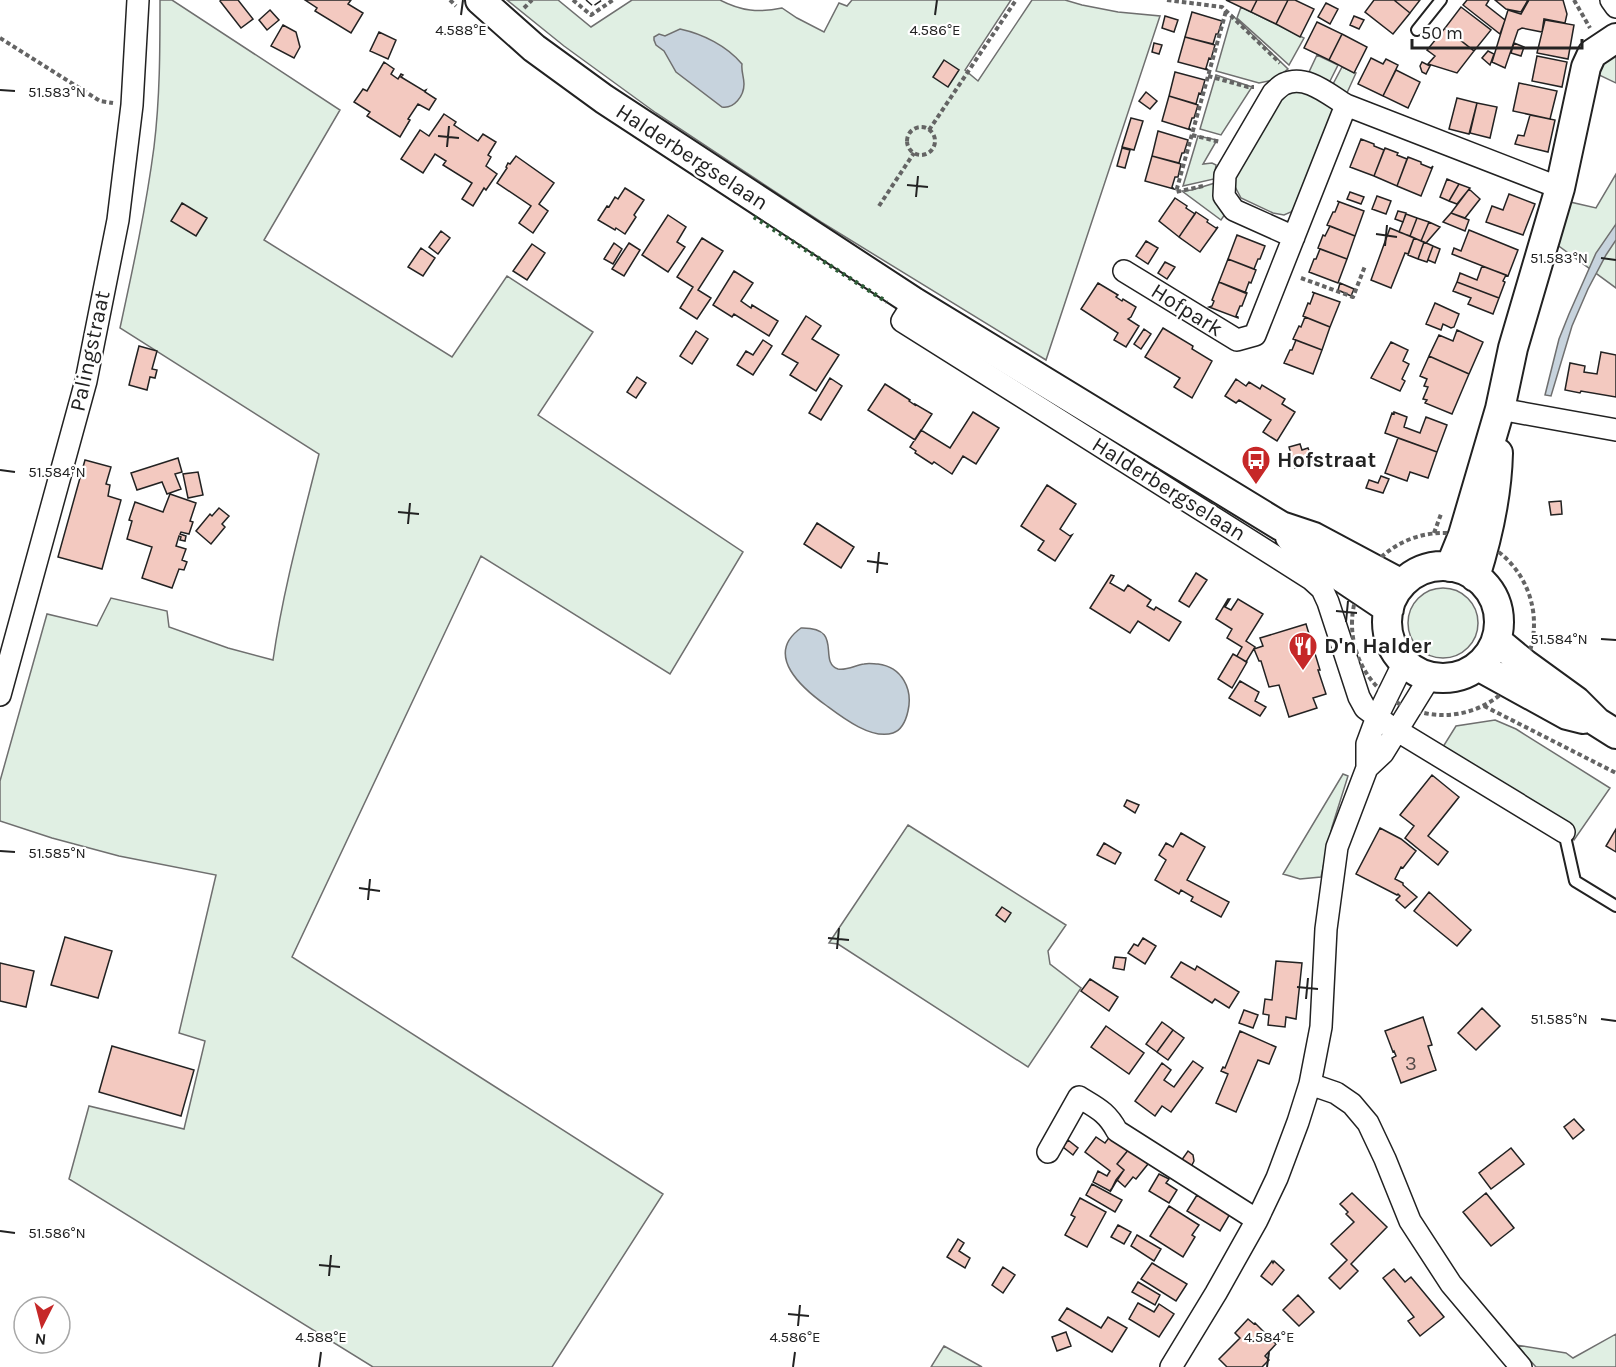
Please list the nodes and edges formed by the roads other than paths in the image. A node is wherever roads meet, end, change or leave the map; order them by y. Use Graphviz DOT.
graph roads {
  1 [pos="138,0"];
  2 [pos="480,0"];
  3 [pos="1442,0"];
  4 [pos="1611,0"];
  5 [pos="1616,7"];
  6 [pos="1417,30"];
  7 [pos="1616,38"];
  8 [pos="1346,105"];
  9 [pos="1560,188"];
  10 [pos="1294,237"];
  11 [pos="1124,271"];
  12 [pos="914,302"];
  13 [pos="1500,409"];
  14 [pos="1616,430"];
  15 [pos="1281,526"];
  16 [pos="1463,572"];
  17 [pos="1402,584"];
  18 [pos="1389,609"];
  19 [pos="1496,640"];
  20 [pos="1404,662"];
  21 [pos="1478,666"];
  22 [pos="1430,677"];
  23 [pos="0,695"];
  24 [pos="1387,724"];
  25 [pos="1606,728"];
  26 [pos="1564,832"];
  27 [pos="1616,906"];
  28 [pos="1310,1084"];
  29 [pos="1048,1152"];
  30 [pos="1257,1220"];
  31 [pos="1171,1367"];
  32 [pos="1521,1367"];
  1 -- 23 [label="street, Palingstraat"];
  2 -- 12 [label="main road, Halderbergselaan"];
  3 -- 6 [label="lane"];
  4 -- 5 [label="street"];
  7 -- 9 [label="main road"];
  8 -- 9 [label="street"];
  8 -- 10 [label="street, Hofpark"];
  8 -- 10 [label="street"];
  9 -- 13 [label="main road"];
  10 -- 11 [label="street, Hofpark"];
  12 -- 15 [label="main road, Halderbergselaan"];
  12 -- 24 [label="street, Halderbergselaan"];
  13 -- 14 [label="street"];
  13 -- 16 [label="main road"];
  15 -- 17 [label="main road, Halderbergselaan"];
  15 -- 18 [label="main road, Halderbergselaan"];
  16 -- 17 [label="main road"];
  16 -- 19 [label="main road"];
  17 -- 18 [label="main road"];
  18 -- 20 [label="main road"];
  19 -- 21 [label="main road"];
  19 -- 25 [label="main road"];
  20 -- 22 [label="main road"];
  20 -- 24 [label="street"];
  21 -- 22 [label="main road"];
  21 -- 25 [label="main road"];
  22 -- 24 [label="street"];
  24 -- 26 [label="street"];
  24 -- 28 [label="street"];
  26 -- 27 [label="lane"];
  28 -- 30 [label="street"];
  28 -- 32 [label="street"];
  29 -- 30 [label="street"];
  30 -- 31 [label="street"];
}
